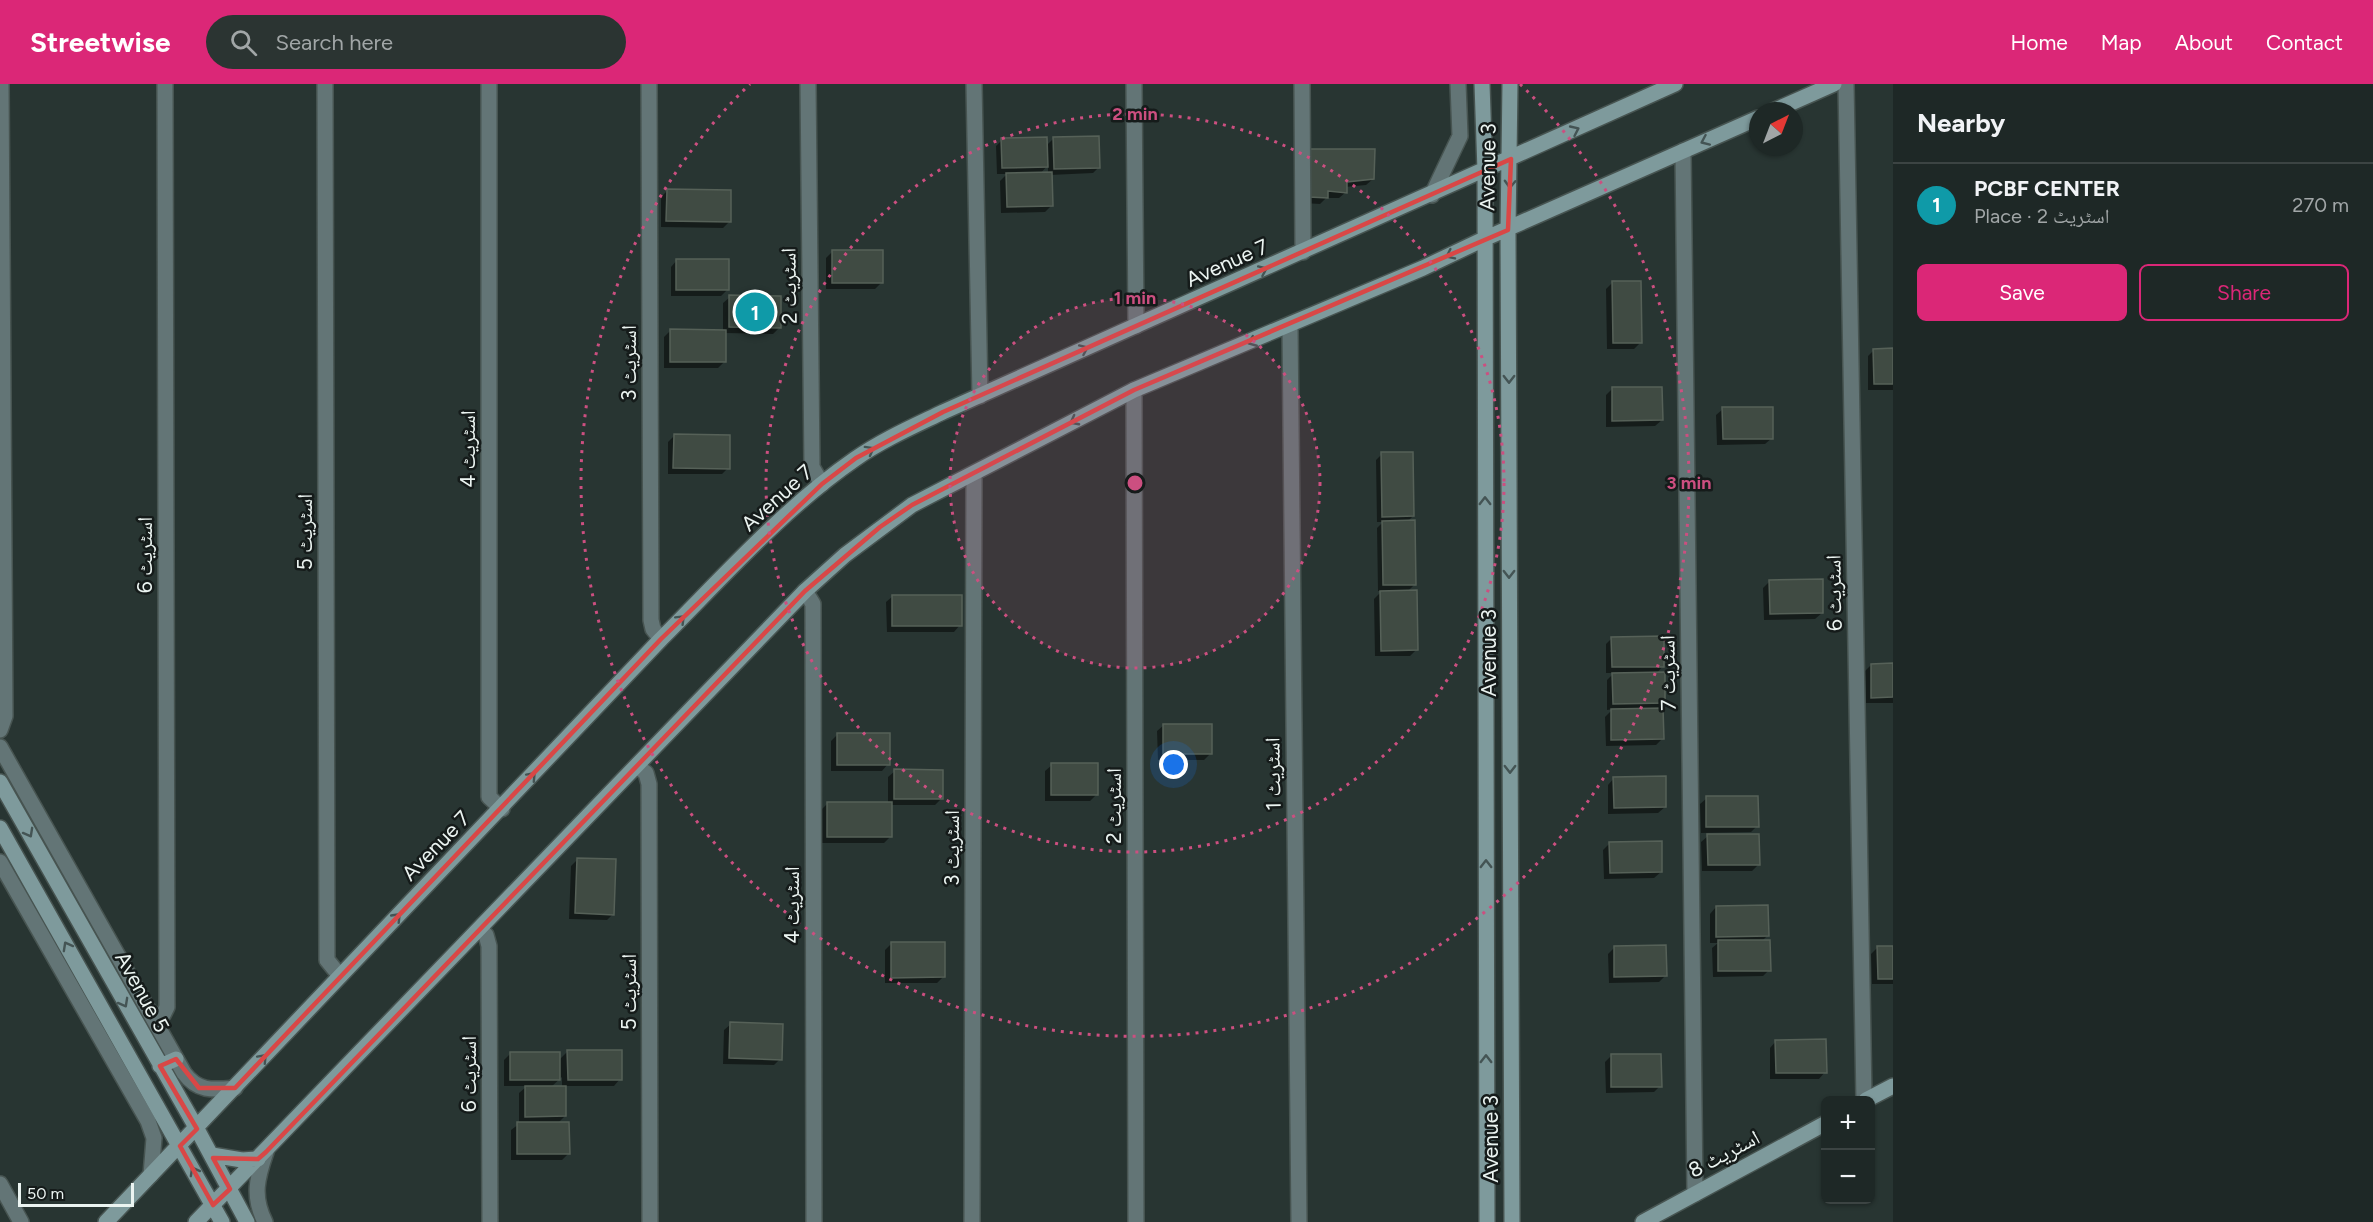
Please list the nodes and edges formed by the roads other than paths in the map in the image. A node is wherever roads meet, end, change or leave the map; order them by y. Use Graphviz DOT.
graph roads {
  1 [pos="2,84"];
  2 [pos="165,84"];
  3 [pos="325,84"];
  4 [pos="489,84"];
  5 [pos="649,84"];
  6 [pos="808,84"];
  7 [pos="974,84"];
  8 [pos="1134,84"];
  9 [pos="1302,84"];
  10 [pos="1510,84"];
  11 [pos="1675,84"];
  12 [pos="1834,84"];
  13 [pos="1846,84"];
  14 [pos="1458,89"];
  15 [pos="1482,89"];
  16 [pos="1793,102"];
  17 [pos="1749,122"];
  18 [pos="1683,151"];
  19 [pos="1511,159"];
  20 [pos="1485,171"];
  21 [pos="1432,195"];
  22 [pos="1508,230"];
  23 [pos="1484,239"];
  24 [pos="1303,252"];
  25 [pos="1136,326"];
  26 [pos="1290,326"];
  27 [pos="1134,390"];
  28 [pos="980,396"];
  29 [pos="974,474"];
  30 [pos="822,484"];
  31 [pos="805,591"];
  32 [pos="661,639"];
  33 [pos="0,730"];
  34 [pos="0,747"];
  35 [pos="637,766"];
  36 [pos="0,782"];
  37 [pos="502,809"];
  38 [pos="0,828"];
  39 [pos="0,862"];
  40 [pos="480,929"];
  41 [pos="340,976"];
  42 [pos="155,1019"];
  43 [pos="176,1059"];
  44 [pos="160,1066"];
  45 [pos="1893,1086"];
  46 [pos="235,1088"];
  47 [pos="142,1095"];
  48 [pos="1865,1096"];
  49 [pos="1874,1096"];
  50 [pos="1821,1126"];
  51 [pos="197,1129"];
  52 [pos="180,1146"];
  53 [pos="212,1155"];
  54 [pos="262,1155"];
  55 [pos="151,1175"];
  56 [pos="0,1184"];
  57 [pos="230,1189"];
  58 [pos="1695,1194"];
  59 [pos="213,1205"];
  60 [pos="21,1222"];
  61 [pos="106,1222"];
  62 [pos="196,1222"];
  63 [pos="222,1222"];
  64 [pos="247,1222"];
  65 [pos="265,1222"];
  66 [pos="490,1222"];
  67 [pos="650,1222"];
  68 [pos="814,1222"];
  69 [pos="972,1222"];
  70 [pos="1136,1222"];
  71 [pos="1299,1222"];
  72 [pos="1487,1222"];
  73 [pos="1512,1222"];
  74 [pos="1642,1222"];
  1 -- 33 [label="street"];
  2 -- 42 [label="street, اسٹریٹ 6"];
  3 -- 41 [label="street, اسٹریٹ 5"];
  4 -- 37 [label="street, اسٹریٹ 4"];
  5 -- 32 [label="street, اسٹریٹ 3"];
  6 -- 30 [label="street, اسٹریٹ 2"];
  7 -- 28 [label="street"];
  8 -- 25 [label="street"];
  9 -- 24 [label="street"];
  10 -- 19 [label="main road, Avenue 3"];
  19 -- 11 [label="main road, Avenue 7, one-way"];
  12 -- 16 [label="main road"];
  13 -- 48 [label="street, اسٹریٹ 6"];
  14 -- 15 [label="street"];
  14 -- 21 [label="street"];
  15 -- 20 [label="main road, Avenue 3"];
  17 -- 18 [label="main road, one-way"];
  18 -- 22 [label="main road"];
  18 -- 58 [label="street, اسٹریٹ 7"];
  19 -- 20 [label="main road, Avenue 7"];
  19 -- 22 [label="main road, Avenue 3, one-way"];
  20 -- 21 [label="main road, Avenue 7"];
  20 -- 23 [label="main road, Avenue 3"];
  21 -- 24 [label="main road, Avenue 7"];
  22 -- 23 [label="main road"];
  22 -- 73 [label="main road, Avenue 3, one-way"];
  23 -- 26 [label="main road, one-way"];
  72 -- 23 [label="main road, Avenue 3, one-way"];
  25 -- 24 [label="main road, Avenue 7, one-way"];
  28 -- 25 [label="main road, Avenue 7, one-way"];
  26 -- 27 [label="main road, one-way"];
  26 -- 71 [label="street, اسٹریٹ 1"];
  27 -- 29 [label="main road, one-way"];
  27 -- 70 [label="street, اسٹریٹ 2"];
  30 -- 28 [label="main road, Avenue 7, one-way"];
  29 -- 31 [label="main road"];
  29 -- 69 [label="street, اسٹریٹ 3"];
  32 -- 30 [label="main road, Avenue 7, one-way"];
  31 -- 35 [label="main road"];
  31 -- 68 [label="street, اسٹریٹ 4"];
  37 -- 32 [label="main road, Avenue 7, one-way"];
  34 -- 42 [label="street"];
  35 -- 40 [label="main road"];
  35 -- 67 [label="street, اسٹریٹ 5"];
  36 -- 44 [label="main road, Avenue 5, one-way"];
  41 -- 37 [label="main road, Avenue 7, one-way"];
  47 -- 38 [label="main road, Avenue 5, one-way"];
  39 -- 47 [label="street"];
  40 -- 54 [label="main road"];
  40 -- 66 [label="street, اسٹریٹ 6"];
  46 -- 41 [label="main road, Avenue 7, one-way"];
  42 -- 43 [label="street"];
  43 -- 44 [label="main road"];
  43 -- 46 [label="street"];
  44 -- 51 [label="main road, Avenue 5"];
  45 -- 49 [label="main road"];
  46 -- 51 [label="main road, Avenue 7"];
  47 -- 52 [label="main road, Avenue 5"];
  47 -- 55 [label="street"];
  50 -- 58 [label="main road, اسٹریٹ 8"];
  51 -- 52 [label="main road, Avenue 7"];
  51 -- 53 [label="main road, Avenue 5"];
  52 -- 55 [label="main road, Avenue 7"];
  59 -- 52 [label="main road, Avenue 5, one-way"];
  53 -- 54 [label="main road"];
  53 -- 57 [label="main road, Avenue 5"];
  54 -- 57 [label="main road"];
  54 -- 65 [label="street"];
  55 -- 61 [label="main road, Avenue 7"];
  56 -- 60 [label="street"];
  57 -- 59 [label="main road"];
  57 -- 64 [label="main road, Avenue 5"];
  58 -- 74 [label="main road, اسٹریٹ 8"];
  59 -- 62 [label="main road"];
  59 -- 63 [label="main road, Avenue 5"];
}
